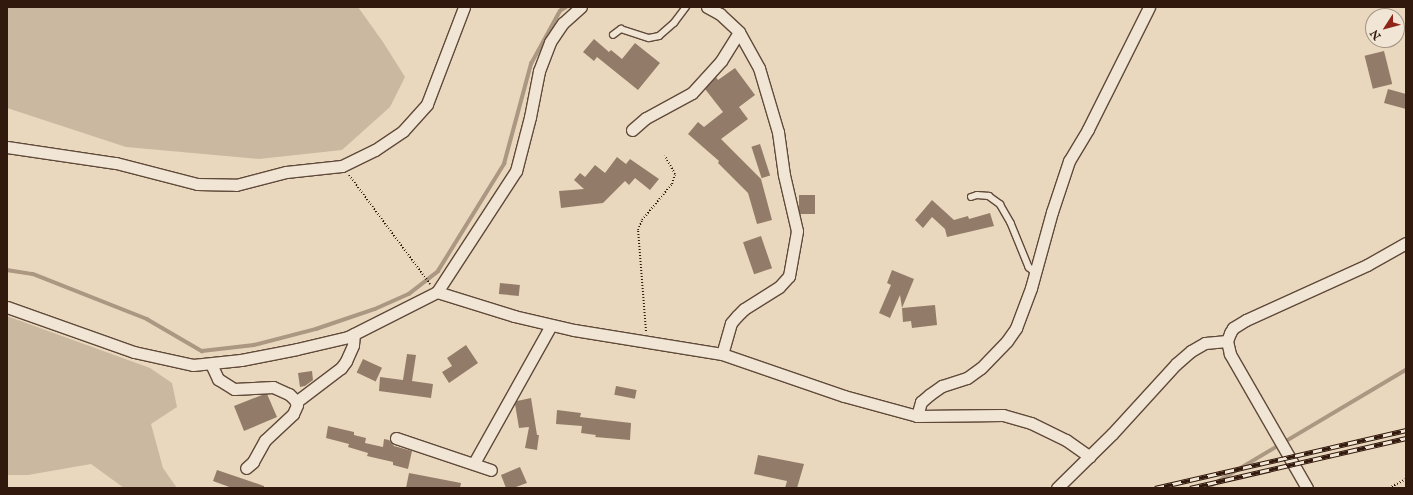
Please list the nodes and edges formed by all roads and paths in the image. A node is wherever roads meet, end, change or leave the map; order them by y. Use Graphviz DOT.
graph roads {
  1 [pos="464,7"];
  2 [pos="581,7"];
  3 [pos="686,7"];
  4 [pos="707,7"];
  5 [pos="1149,7"];
  6 [pos="739,32"];
  7 [pos="612,35"];
  8 [pos="632,130"];
  9 [pos="7,147"];
  10 [pos="665,156"];
  11 [pos="342,166"];
  12 [pos="971,197"];
  13 [pos="1406,243"];
  14 [pos="1035,273"];
  15 [pos="437,292"];
  16 [pos="7,307"];
  17 [pos="551,325"];
  18 [pos="354,334"];
  19 [pos="1227,341"];
  20 [pos="647,342"];
  21 [pos="722,354"];
  22 [pos="211,364"];
  23 [pos="296,402"];
  24 [pos="917,416"];
  25 [pos="396,438"];
  26 [pos="1090,457"];
  27 [pos="474,463"];
  28 [pos="246,468"];
  29 [pos="492,470"];
  30 [pos="1406,479"];
  31 [pos="1057,488"];
  32 [pos="1307,488"];
  33 [pos="1389,488"];
  1 -- 11 [label="street"];
  2 -- 15 [label="street"];
  3 -- 7 [label="lane"];
  4 -- 6 [label="street"];
  5 -- 14 [label="street"];
  6 -- 8 [label="street"];
  6 -- 21 [label="street"];
  9 -- 11 [label="street"];
  10 -- 20 [label="path"];
  11 -- 15 [label="path"];
  12 -- 14 [label="lane"];
  13 -- 19 [label="street"];
  14 -- 24 [label="street"];
  15 -- 17 [label="street"];
  15 -- 18 [label="street"];
  16 -- 22 [label="street"];
  17 -- 20 [label="street"];
  17 -- 27 [label="street"];
  18 -- 22 [label="street"];
  18 -- 23 [label="street"];
  19 -- 26 [label="street"];
  19 -- 32 [label="street"];
  20 -- 21 [label="street"];
  21 -- 24 [label="street"];
  22 -- 23 [label="street"];
  23 -- 28 [label="street"];
  24 -- 26 [label="street"];
  25 -- 27 [label="street"];
  26 -- 31 [label="street"];
  27 -- 29 [label="street"];
  30 -- 33 [label="path"];
}
